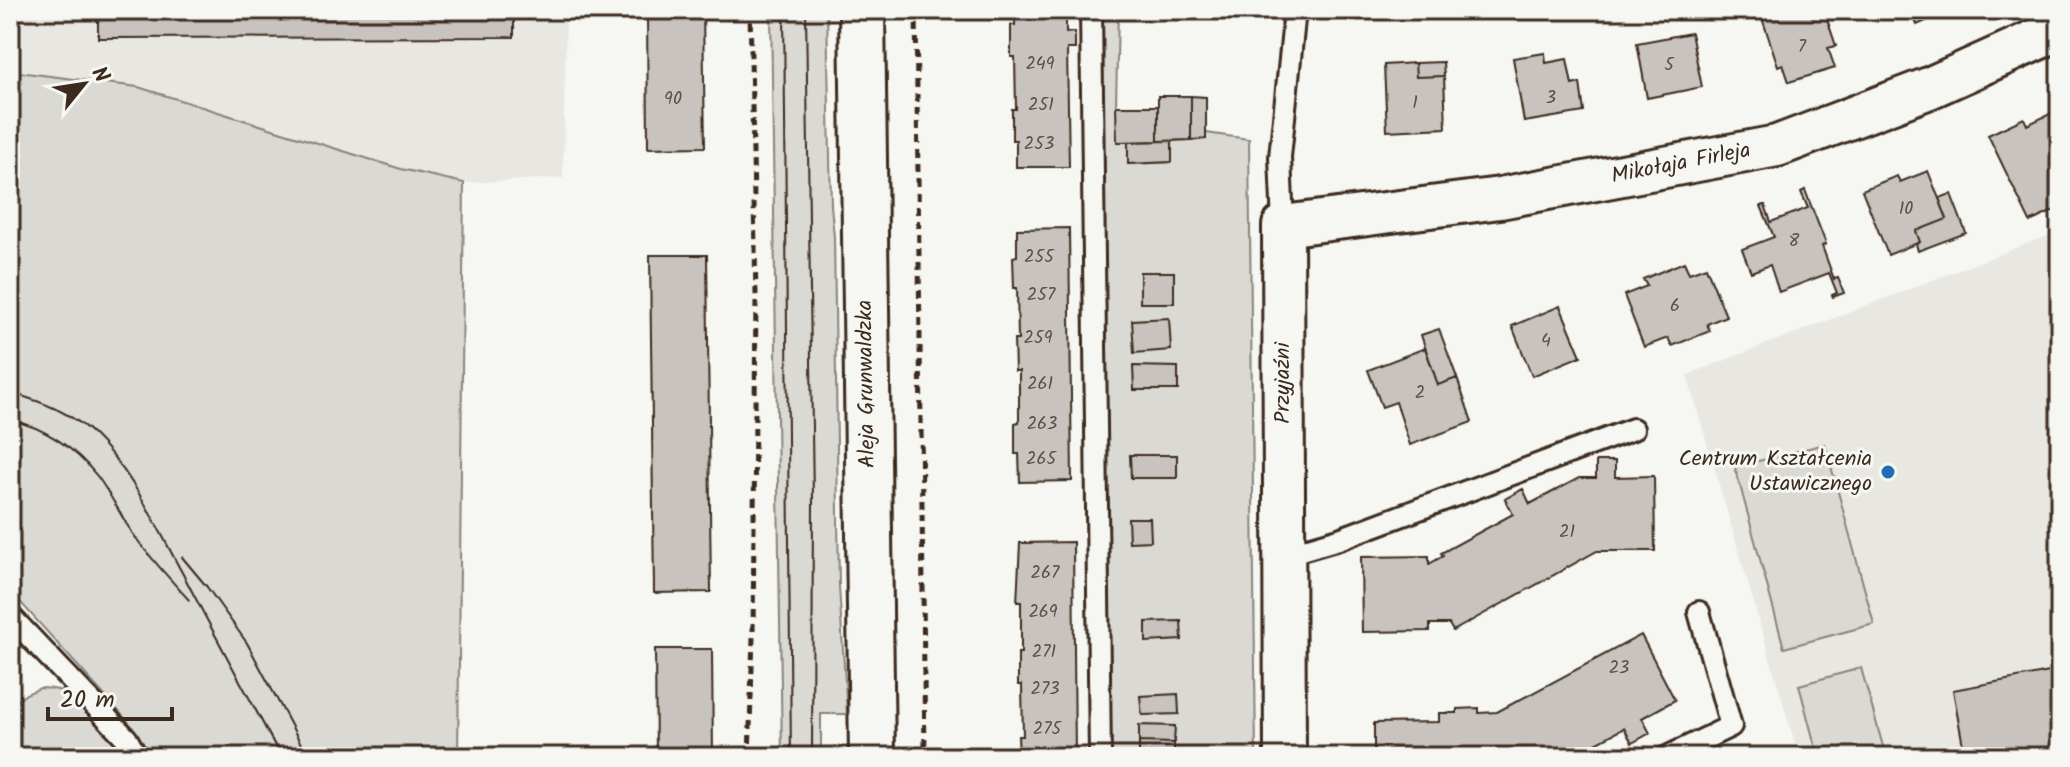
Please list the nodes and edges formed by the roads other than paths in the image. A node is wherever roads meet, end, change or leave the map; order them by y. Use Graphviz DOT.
graph roads {
  1 [pos="862,10"];
  2 [pos="1091,10"];
  3 [pos="1295,10"];
  4 [pos="2060,29"];
  5 [pos="1283,226"];
  6 [pos="1633,429"];
  7 [pos="1284,555"];
  8 [pos="1699,612"];
  9 [pos="10,616"];
  10 [pos="137,757"];
  11 [pos="872,757"];
  12 [pos="1100,757"];
  13 [pos="1285,757"];
  14 [pos="1667,757"];
  1 -- 11 [label="main road, Aleja Grunwaldzka"];
  2 -- 12 [label="lane"];
  3 -- 5 [label="lane, Przyjaźni"];
  4 -- 5 [label="street, Mikołaja Firleja"];
  5 -- 7 [label="street, Przyjaźni"];
  6 -- 7 [label="lane"];
  7 -- 13 [label="street, Przyjaźni"];
  8 -- 14 [label="lane"];
  9 -- 10 [label="lane"];
}
